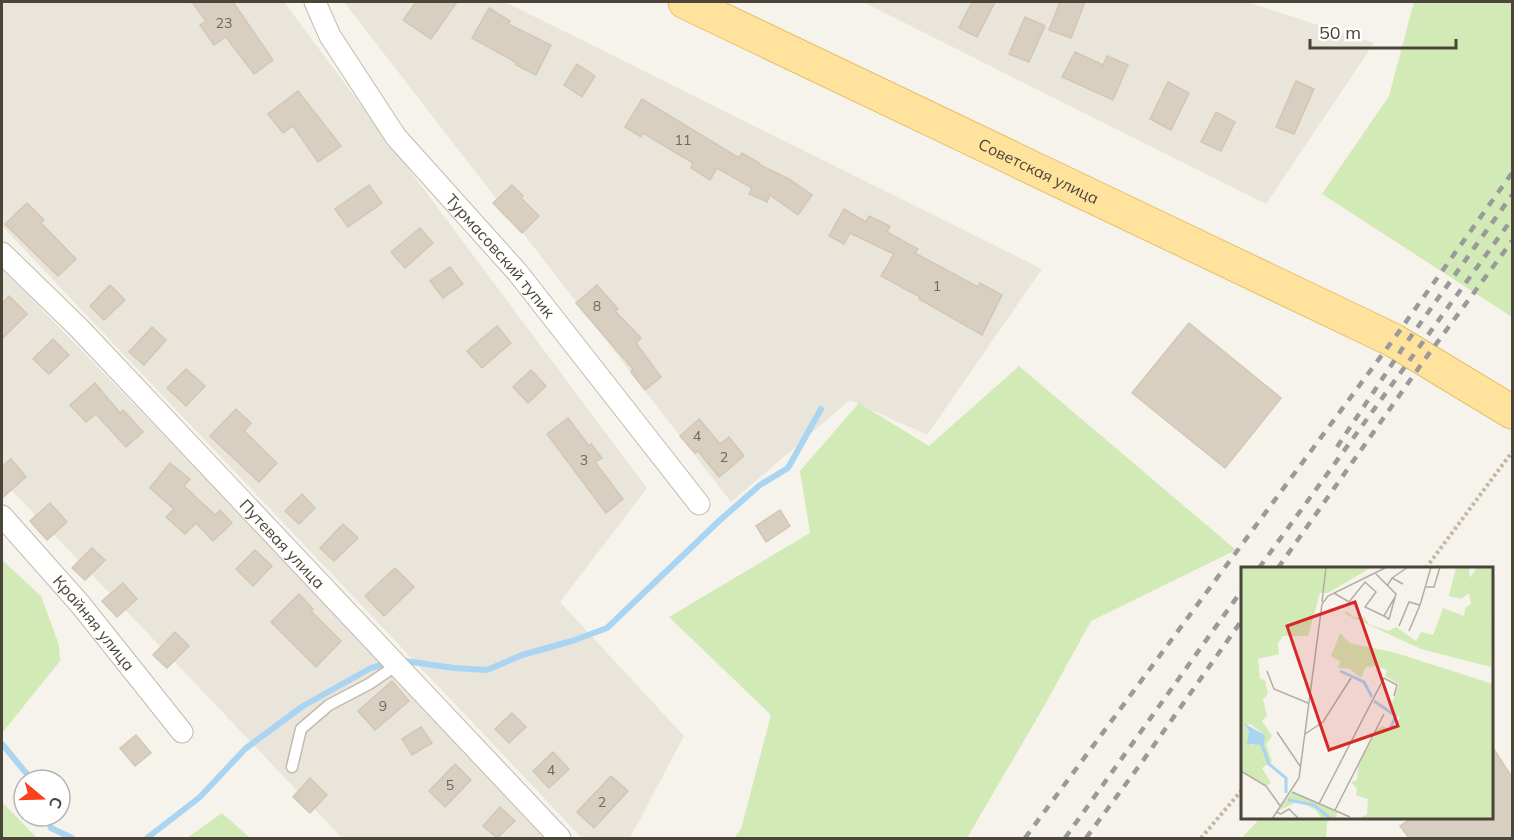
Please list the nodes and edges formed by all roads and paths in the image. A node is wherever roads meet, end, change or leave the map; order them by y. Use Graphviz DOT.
graph roads {
  1 [pos="315,2"];
  2 [pos="685,2"];
  3 [pos="2,253"];
  4 [pos="1512,412"];
  5 [pos="1512,452"];
  6 [pos="699,504"];
  7 [pos="2,516"];
  8 [pos="1427,567"];
  9 [pos="391,660"];
  10 [pos="182,732"];
  11 [pos="292,767"];
  12 [pos="1241,791"];
  13 [pos="560,838"];
  14 [pos="1201,838"];
  1 -- 6 [label="street, Турмасовский тупик"];
  2 -- 4 [label="main road, Советская улица"];
  3 -- 9 [label="street, Путевая улица"];
  5 -- 8 [label="path"];
  7 -- 10 [label="street, Крайняя улица"];
  9 -- 11 [label="lane"];
  9 -- 13 [label="street, Путевая улица"];
  12 -- 14 [label="path"];
}
